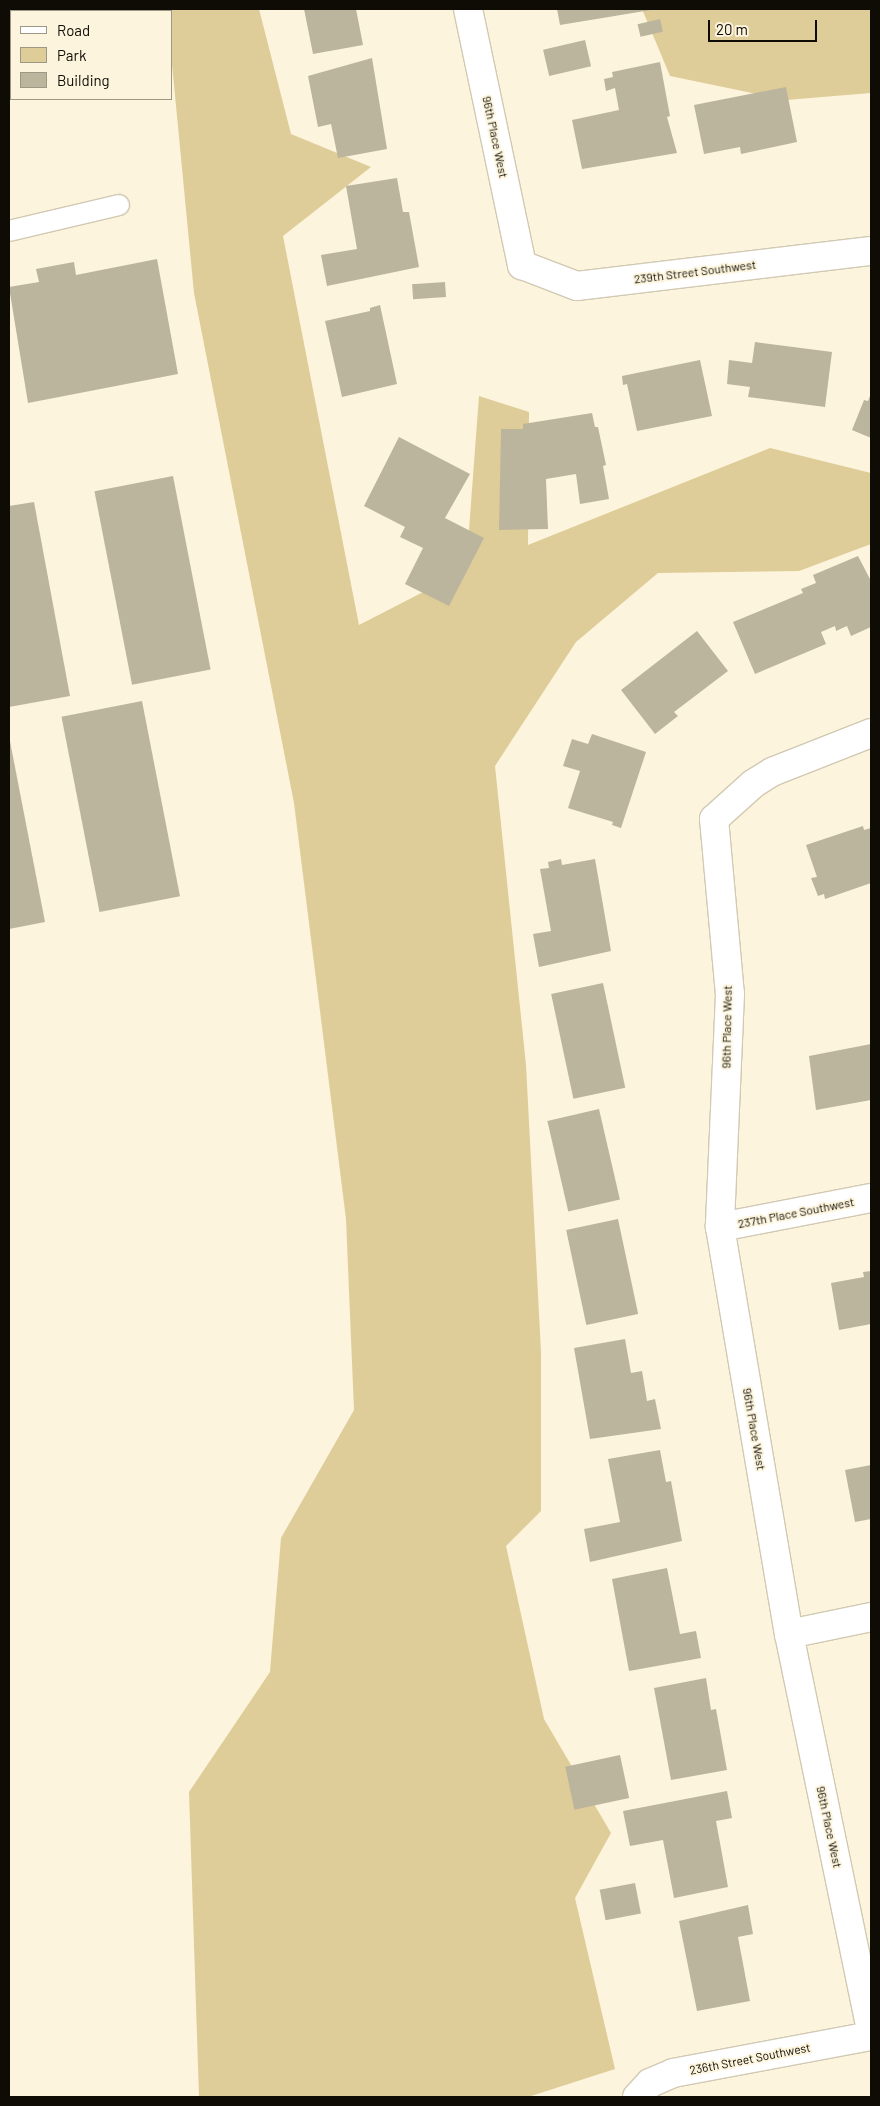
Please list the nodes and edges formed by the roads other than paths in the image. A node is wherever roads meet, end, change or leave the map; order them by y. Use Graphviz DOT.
graph roads {
  1 [pos="468,9"];
  2 [pos="119,205"];
  3 [pos="9,231"];
  4 [pos="871,251"];
  5 [pos="522,265"];
  6 [pos="871,733"];
  7 [pos="871,1198"];
  8 [pos="720,1227"];
  9 [pos="871,1616"];
  10 [pos="789,1634"];
  11 [pos="871,2031"];
  12 [pos="871,2036"];
  13 [pos="637,2097"];
  1 -- 5 [label="street, 96th Place West"];
  2 -- 3 [label="lane"];
  4 -- 5 [label="street, 239th Street Southwest"];
  6 -- 8 [label="street, 96th Place West"];
  7 -- 8 [label="street, 237th Place Southwest"];
  8 -- 10 [label="street, 96th Place West"];
  9 -- 10 [label="street"];
  10 -- 11 [label="street, 96th Place West"];
  12 -- 13 [label="street, 236th Street Southwest"];
}
